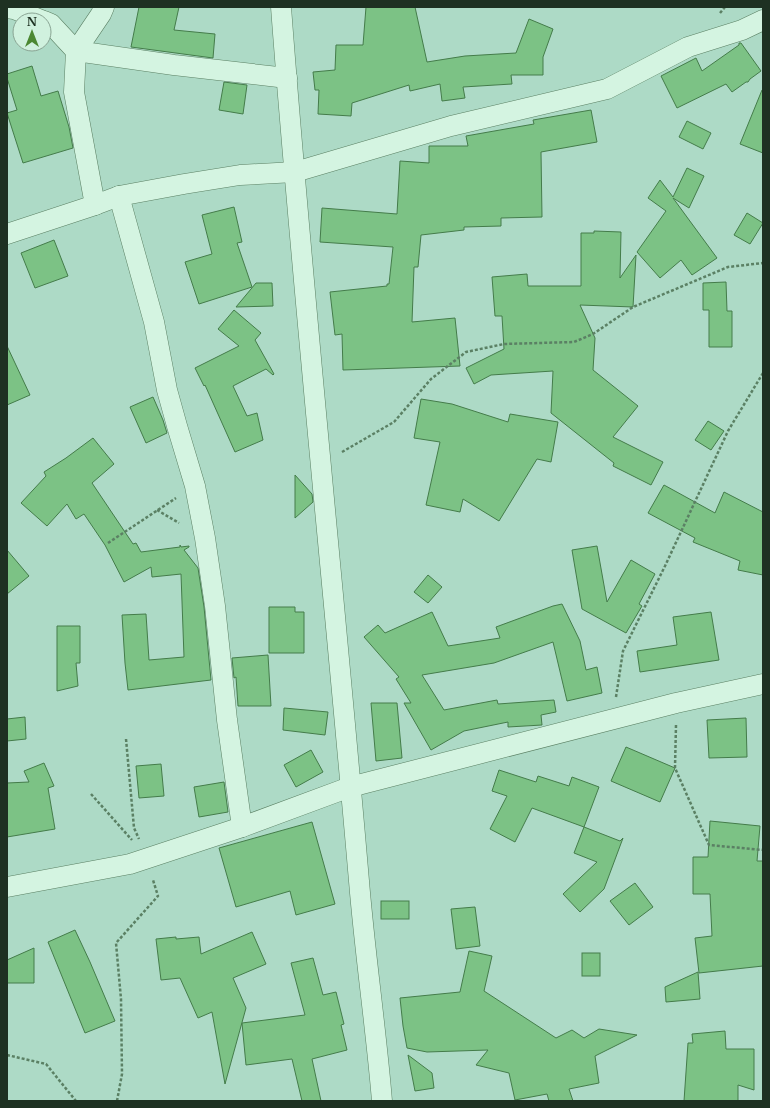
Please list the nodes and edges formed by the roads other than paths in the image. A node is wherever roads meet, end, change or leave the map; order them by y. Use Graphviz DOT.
graph roads {
  1 [pos="104,7"];
  2 [pos="281,7"];
  3 [pos="7,8"];
  4 [pos="21,12"];
  5 [pos="763,20"];
  6 [pos="52,25"];
  7 [pos="76,51"];
  8 [pos="287,78"];
  9 [pos="294,172"];
  10 [pos="119,196"];
  11 [pos="95,205"];
  12 [pos="7,234"];
  13 [pos="763,684"];
  14 [pos="350,787"];
  15 [pos="242,826"];
  16 [pos="7,887"];
  17 [pos="382,1101"];
  1 -- 7 [label="street"];
  2 -- 8 [label="street"];
  3 -- 4 [label="street"];
  5 -- 9 [label="street"];
  6 -- 7 [label="street"];
  7 -- 8 [label="street"];
  7 -- 11 [label="street"];
  8 -- 9 [label="street"];
  9 -- 10 [label="street"];
  9 -- 14 [label="street"];
  10 -- 11 [label="street"];
  10 -- 15 [label="street"];
  11 -- 12 [label="street"];
  13 -- 14 [label="street"];
  14 -- 15 [label="street"];
  14 -- 17 [label="street"];
  15 -- 16 [label="street"];
}
